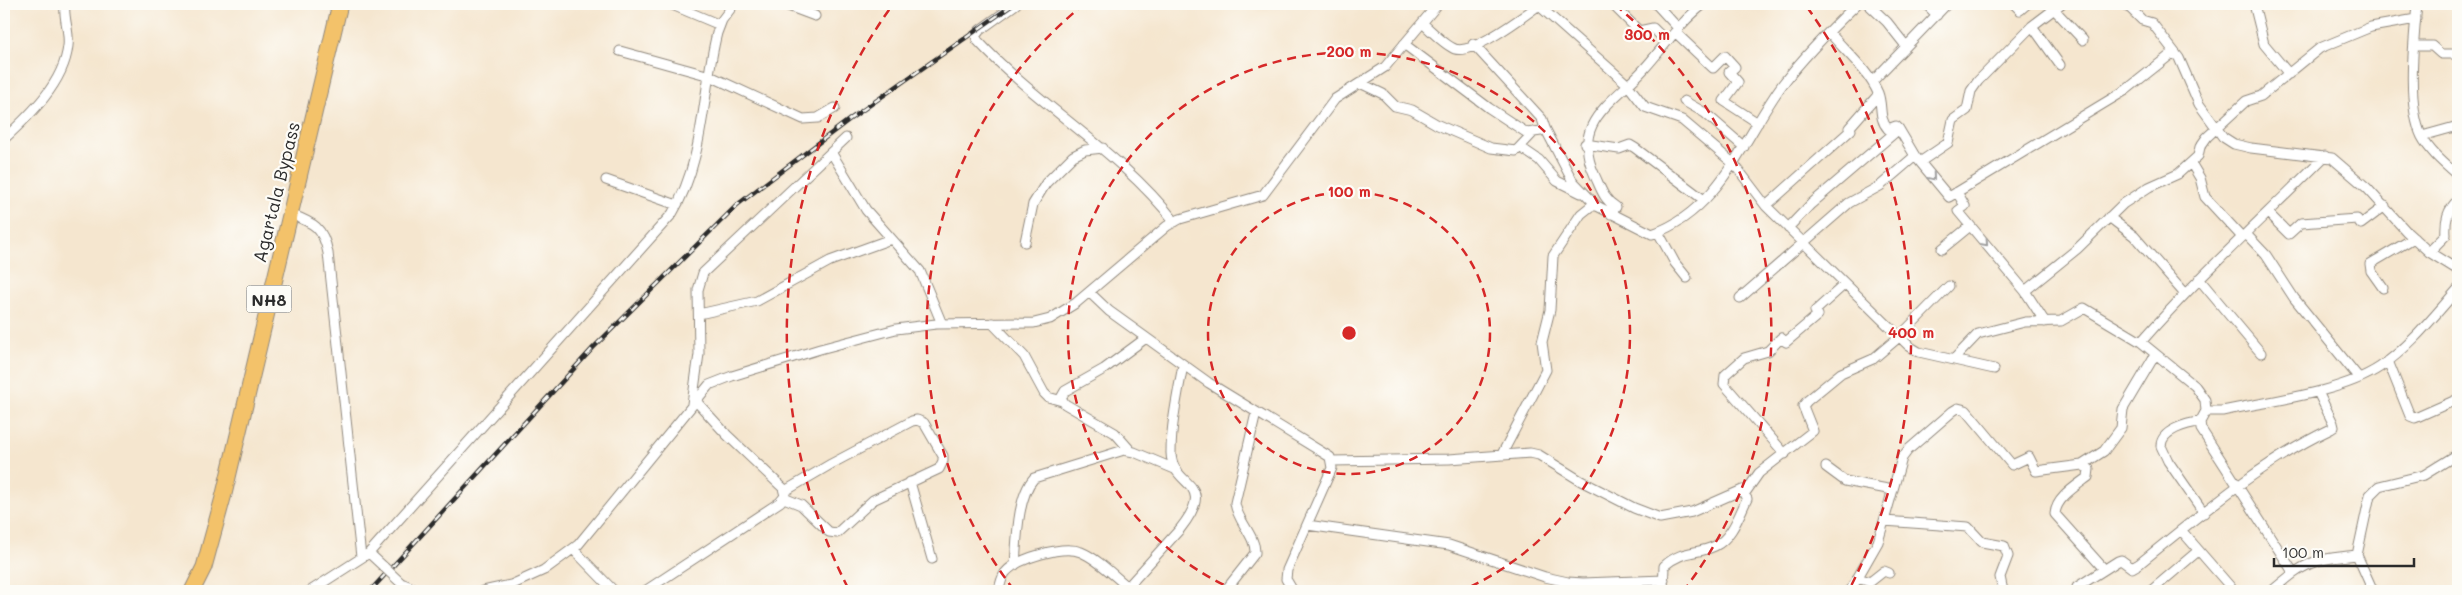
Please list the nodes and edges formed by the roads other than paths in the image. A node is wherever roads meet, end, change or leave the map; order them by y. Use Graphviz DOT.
graph roads {
  1 [pos="66,4"];
  2 [pos="340,4"];
  3 [pos="670,4"];
  4 [pos="734,4"];
  5 [pos="783,4"];
  6 [pos="1016,4"];
  7 [pos="1438,4"];
  8 [pos="1538,4"];
  9 [pos="1612,4"];
  10 [pos="1656,4"];
  11 [pos="1704,4"];
  12 [pos="1857,4"];
  13 [pos="1868,4"];
  14 [pos="1926,4"];
  15 [pos="1947,4"];
  16 [pos="2014,4"];
  17 [pos="2027,4"];
  18 [pos="2126,4"];
  19 [pos="2254,4"];
  20 [pos="2417,4"];
  21 [pos="2055,5"];
  22 [pos="1937,15"];
  23 [pos="814,16"];
  24 [pos="2416,19"];
  25 [pos="1422,23"];
  26 [pos="720,25"];
  27 [pos="2032,26"];
  28 [pos="1676,30"];
  29 [pos="1829,32"];
  30 [pos="2083,40"];
  31 [pos="1666,41"];
  32 [pos="1404,44"];
  33 [pos="1473,44"];
  34 [pos="1906,46"];
  35 [pos="2415,46"];
  36 [pos="620,51"];
  37 [pos="2174,52"];
  38 [pos="2458,54"];
  39 [pos="2060,65"];
  40 [pos="2289,74"];
  41 [pos="710,76"];
  42 [pos="1872,82"];
  43 [pos="1360,83"];
  44 [pos="1627,84"];
  45 [pos="1878,95"];
  46 [pos="1684,101"];
  47 [pos="835,108"];
  48 [pos="1758,123"];
  49 [pos="2458,126"];
  50 [pos="1544,128"];
  51 [pos="1899,129"];
  52 [pos="2216,130"];
  53 [pos="1532,134"];
  54 [pos="2422,136"];
  55 [pos="846,138"];
  56 [pos="4,139"];
  57 [pos="1585,144"];
  58 [pos="1744,147"];
  59 [pos="1103,148"];
  60 [pos="1520,148"];
  61 [pos="831,152"];
  62 [pos="2325,156"];
  63 [pos="1918,159"];
  64 [pos="2190,162"];
  65 [pos="1734,164"];
  66 [pos="2458,176"];
  67 [pos="606,180"];
  68 [pos="1584,194"];
  69 [pos="1953,195"];
  70 [pos="1704,200"];
  71 [pos="2458,200"];
  72 [pos="677,205"];
  73 [pos="1597,206"];
  74 [pos="1766,206"];
  75 [pos="2385,206"];
  76 [pos="2268,213"];
  77 [pos="290,214"];
  78 [pos="1611,214"];
  79 [pos="2109,217"];
  80 [pos="1175,222"];
  81 [pos="1970,226"];
  82 [pos="1788,228"];
  83 [pos="1658,232"];
  84 [pos="2244,236"];
  85 [pos="2414,238"];
  86 [pos="891,239"];
  87 [pos="1025,242"];
  88 [pos="1803,244"];
  89 [pos="1942,249"];
  90 [pos="2429,252"];
  91 [pos="2458,270"];
  92 [pos="1686,278"];
  93 [pos="2199,279"];
  94 [pos="1846,284"];
  95 [pos="1949,286"];
  96 [pos="2383,288"];
  97 [pos="2458,289"];
  98 [pos="2025,291"];
  99 [pos="1090,292"];
  100 [pos="2184,293"];
  101 [pos="1740,298"];
  102 [pos="699,314"];
  103 [pos="2045,322"];
  104 [pos="992,323"];
  105 [pos="942,324"];
  106 [pos="1899,337"];
  107 [pos="1146,338"];
  108 [pos="2141,342"];
  109 [pos="2261,353"];
  110 [pos="2156,355"];
  111 [pos="1954,360"];
  112 [pos="2388,361"];
  113 [pos="1183,365"];
  114 [pos="1994,369"];
  115 [pos="2359,378"];
  116 [pos="2318,392"];
  117 [pos="2458,399"];
  118 [pos="1062,401"];
  119 [pos="693,402"];
  120 [pos="2206,411"];
  121 [pos="1256,413"];
  122 [pos="2200,422"];
  123 [pos="1130,450"];
  124 [pos="1502,454"];
  125 [pos="1785,454"];
  126 [pos="2458,454"];
  127 [pos="1332,461"];
  128 [pos="2082,465"];
  129 [pos="1826,467"];
  130 [pos="1178,470"];
  131 [pos="910,482"];
  132 [pos="2238,488"];
  133 [pos="1893,490"];
  134 [pos="1745,493"];
  135 [pos="784,495"];
  136 [pos="2204,513"];
  137 [pos="1884,521"];
  138 [pos="1307,525"];
  139 [pos="2181,530"];
  140 [pos="573,549"];
  141 [pos="2198,551"];
  142 [pos="365,555"];
  143 [pos="2357,555"];
  144 [pos="932,559"];
  145 [pos="1014,565"];
  146 [pos="2104,569"];
  147 [pos="2293,572"];
  148 [pos="1889,573"];
  149 [pos="1858,578"];
  150 [pos="1664,580"];
  151 [pos="2077,587"];
  152 [pos="1126,589"];
  153 [pos="2152,590"];
  154 [pos="192,591"];
  155 [pos="310,591"];
  156 [pos="419,591"];
  157 [pos="483,591"];
  158 [pos="614,591"];
  159 [pos="645,591"];
  160 [pos="999,591"];
  161 [pos="1225,591"];
  162 [pos="1293,591"];
  163 [pos="1663,591"];
  164 [pos="1850,591"];
  165 [pos="2003,591"];
  166 [pos="2234,591"];
  167 [pos="2272,591"];
  168 [pos="2373,591"];
  1 -- 56 [label="street"];
  2 -- 77 [label="highway, Agartala Bypass / NH8"];
  3 -- 26 [label="street"];
  4 -- 26 [label="street"];
  5 -- 23 [label="street"];
  6 -- 59 [label="street"];
  7 -- 25 [label="street"];
  8 -- 33 [label="street"];
  8 -- 44 [label="street"];
  9 -- 31 [label="street"];
  10 -- 28 [label="street"];
  11 -- 28 [label="street"];
  12 -- 29 [label="street"];
  13 -- 34 [label="street"];
  14 -- 22 [label="street"];
  15 -- 22 [label="street"];
  16 -- 17 [label="street"];
  18 -- 37 [label="street"];
  19 -- 40 [label="street"];
  20 -- 24 [label="street"];
  21 -- 27 [label="street"];
  21 -- 30 [label="street"];
  22 -- 34 [label="street"];
  24 -- 35 [label="street"];
  24 -- 40 [label="street"];
  25 -- 32 [label="street"];
  25 -- 33 [label="street"];
  26 -- 41 [label="street"];
  27 -- 39 [label="street"];
  27 -- 63 [label="street"];
  28 -- 31 [label="street"];
  28 -- 48 [label="street"];
  29 -- 42 [label="street"];
  29 -- 48 [label="street"];
  31 -- 44 [label="street"];
  32 -- 43 [label="street"];
  32 -- 53 [label="street"];
  33 -- 50 [label="street"];
  34 -- 42 [label="street"];
  35 -- 38 [label="street"];
  35 -- 54 [label="street"];
  36 -- 41 [label="street"];
  37 -- 52 [label="street"];
  37 -- 69 [label="street"];
  40 -- 52 [label="street"];
  41 -- 47 [label="street"];
  41 -- 72 [label="street"];
  42 -- 45 [label="street"];
  43 -- 60 [label="street"];
  43 -- 80 [label="street"];
  44 -- 57 [label="street"];
  44 -- 65 [label="street"];
  45 -- 51 [label="street"];
  45 -- 74 [label="street"];
  46 -- 58 [label="street"];
  48 -- 58 [label="street"];
  49 -- 54 [label="street"];
  50 -- 53 [label="street"];
  50 -- 68 [label="street"];
  51 -- 63 [label="street"];
  51 -- 82 [label="street"];
  52 -- 62 [label="street"];
  52 -- 64 [label="street"];
  53 -- 60 [label="street"];
  54 -- 66 [label="street"];
  55 -- 61 [label="street"];
  57 -- 70 [label="street"];
  57 -- 78 [label="street"];
  58 -- 65 [label="street"];
  59 -- 80 [label="street"];
  59 -- 87 [label="street"];
  60 -- 68 [label="street"];
  61 -- 86 [label="street"];
  61 -- 102 [label="street"];
  62 -- 75 [label="street"];
  62 -- 76 [label="street"];
  63 -- 69 [label="street, one-way"];
  63 -- 88 [label="street"];
  64 -- 79 [label="street"];
  64 -- 84 [label="street"];
  65 -- 70 [label="street"];
  65 -- 74 [label="street"];
  67 -- 72 [label="street"];
  68 -- 73 [label="street"];
  69 -- 81 [label="street"];
  70 -- 83 [label="street"];
  71 -- 90 [label="street"];
  72 -- 142 [label="street"];
  73 -- 78 [label="street"];
  73 -- 124 [label="street"];
  74 -- 82 [label="street"];
  75 -- 76 [label="street"];
  75 -- 85 [label="street"];
  76 -- 84 [label="street"];
  77 -- 142 [label="street"];
  77 -- 154 [label="highway, Agartala Bypass / NH8"];
  78 -- 83 [label="street"];
  79 -- 98 [label="street"];
  79 -- 100 [label="street"];
  80 -- 99 [label="street"];
  81 -- 89 [label="street"];
  81 -- 98 [label="street, one-way"];
  82 -- 88 [label="street"];
  83 -- 92 [label="street"];
  84 -- 93 [label="street"];
  84 -- 115 [label="street"];
  85 -- 90 [label="street"];
  85 -- 96 [label="street"];
  86 -- 102 [label="street"];
  86 -- 105 [label="street"];
  88 -- 94 [label="street"];
  88 -- 101 [label="street"];
  90 -- 91 [label="street"];
  93 -- 100 [label="street"];
  93 -- 109 [label="street"];
  94 -- 106 [label="street"];
  94 -- 125 [label="street"];
  95 -- 106 [label="street"];
  97 -- 112 [label="street"];
  98 -- 103 [label="street"];
  99 -- 104 [label="street"];
  99 -- 107 [label="street"];
  100 -- 108 [label="street"];
  102 -- 119 [label="street"];
  103 -- 108 [label="street"];
  103 -- 111 [label="street"];
  104 -- 105 [label="street"];
  104 -- 118 [label="street"];
  105 -- 119 [label="street"];
  106 -- 111 [label="street"];
  106 -- 125 [label="street"];
  107 -- 113 [label="street"];
  107 -- 118 [label="street"];
  108 -- 110 [label="street"];
  110 -- 120 [label="street"];
  110 -- 128 [label="street"];
  111 -- 114 [label="street"];
  112 -- 115 [label="street"];
  112 -- 117 [label="street"];
  113 -- 121 [label="street"];
  113 -- 130 [label="street"];
  115 -- 116 [label="street"];
  116 -- 120 [label="street"];
  116 -- 132 [label="street"];
  118 -- 123 [label="street"];
  119 -- 135 [label="street"];
  119 -- 140 [label="street"];
  120 -- 122 [label="street"];
  121 -- 127 [label="street"];
  121 -- 161 [label="street"];
  122 -- 132 [label="street"];
  122 -- 136 [label="street"];
  123 -- 130 [label="street"];
  123 -- 145 [label="street"];
  124 -- 127 [label="street"];
  124 -- 134 [label="street"];
  125 -- 134 [label="street"];
  126 -- 143 [label="street"];
  127 -- 138 [label="street"];
  128 -- 133 [label="street"];
  128 -- 146 [label="street"];
  129 -- 133 [label="street"];
  130 -- 152 [label="street"];
  131 -- 135 [label="street"];
  131 -- 135 [label="street"];
  131 -- 144 [label="street"];
  132 -- 136 [label="street"];
  132 -- 147 [label="street"];
  133 -- 137 [label="street"];
  134 -- 150 [label="street"];
  135 -- 159 [label="street"];
  136 -- 139 [label="street"];
  137 -- 149 [label="street"];
  137 -- 165 [label="street"];
  138 -- 150 [label="street"];
  138 -- 162 [label="street"];
  139 -- 141 [label="street"];
  139 -- 146 [label="street"];
  140 -- 157 [label="street"];
  140 -- 158 [label="street"];
  141 -- 153 [label="street"];
  141 -- 166 [label="street"];
  142 -- 155 [label="street"];
  142 -- 156 [label="street, bridge"];
  143 -- 147 [label="street"];
  143 -- 168 [label="street"];
  145 -- 152 [label="street"];
  145 -- 160 [label="street"];
  146 -- 151 [label="street"];
  147 -- 167 [label="street"];
  148 -- 149 [label="street"];
  149 -- 164 [label="street"];
  150 -- 163 [label="street"];
}
